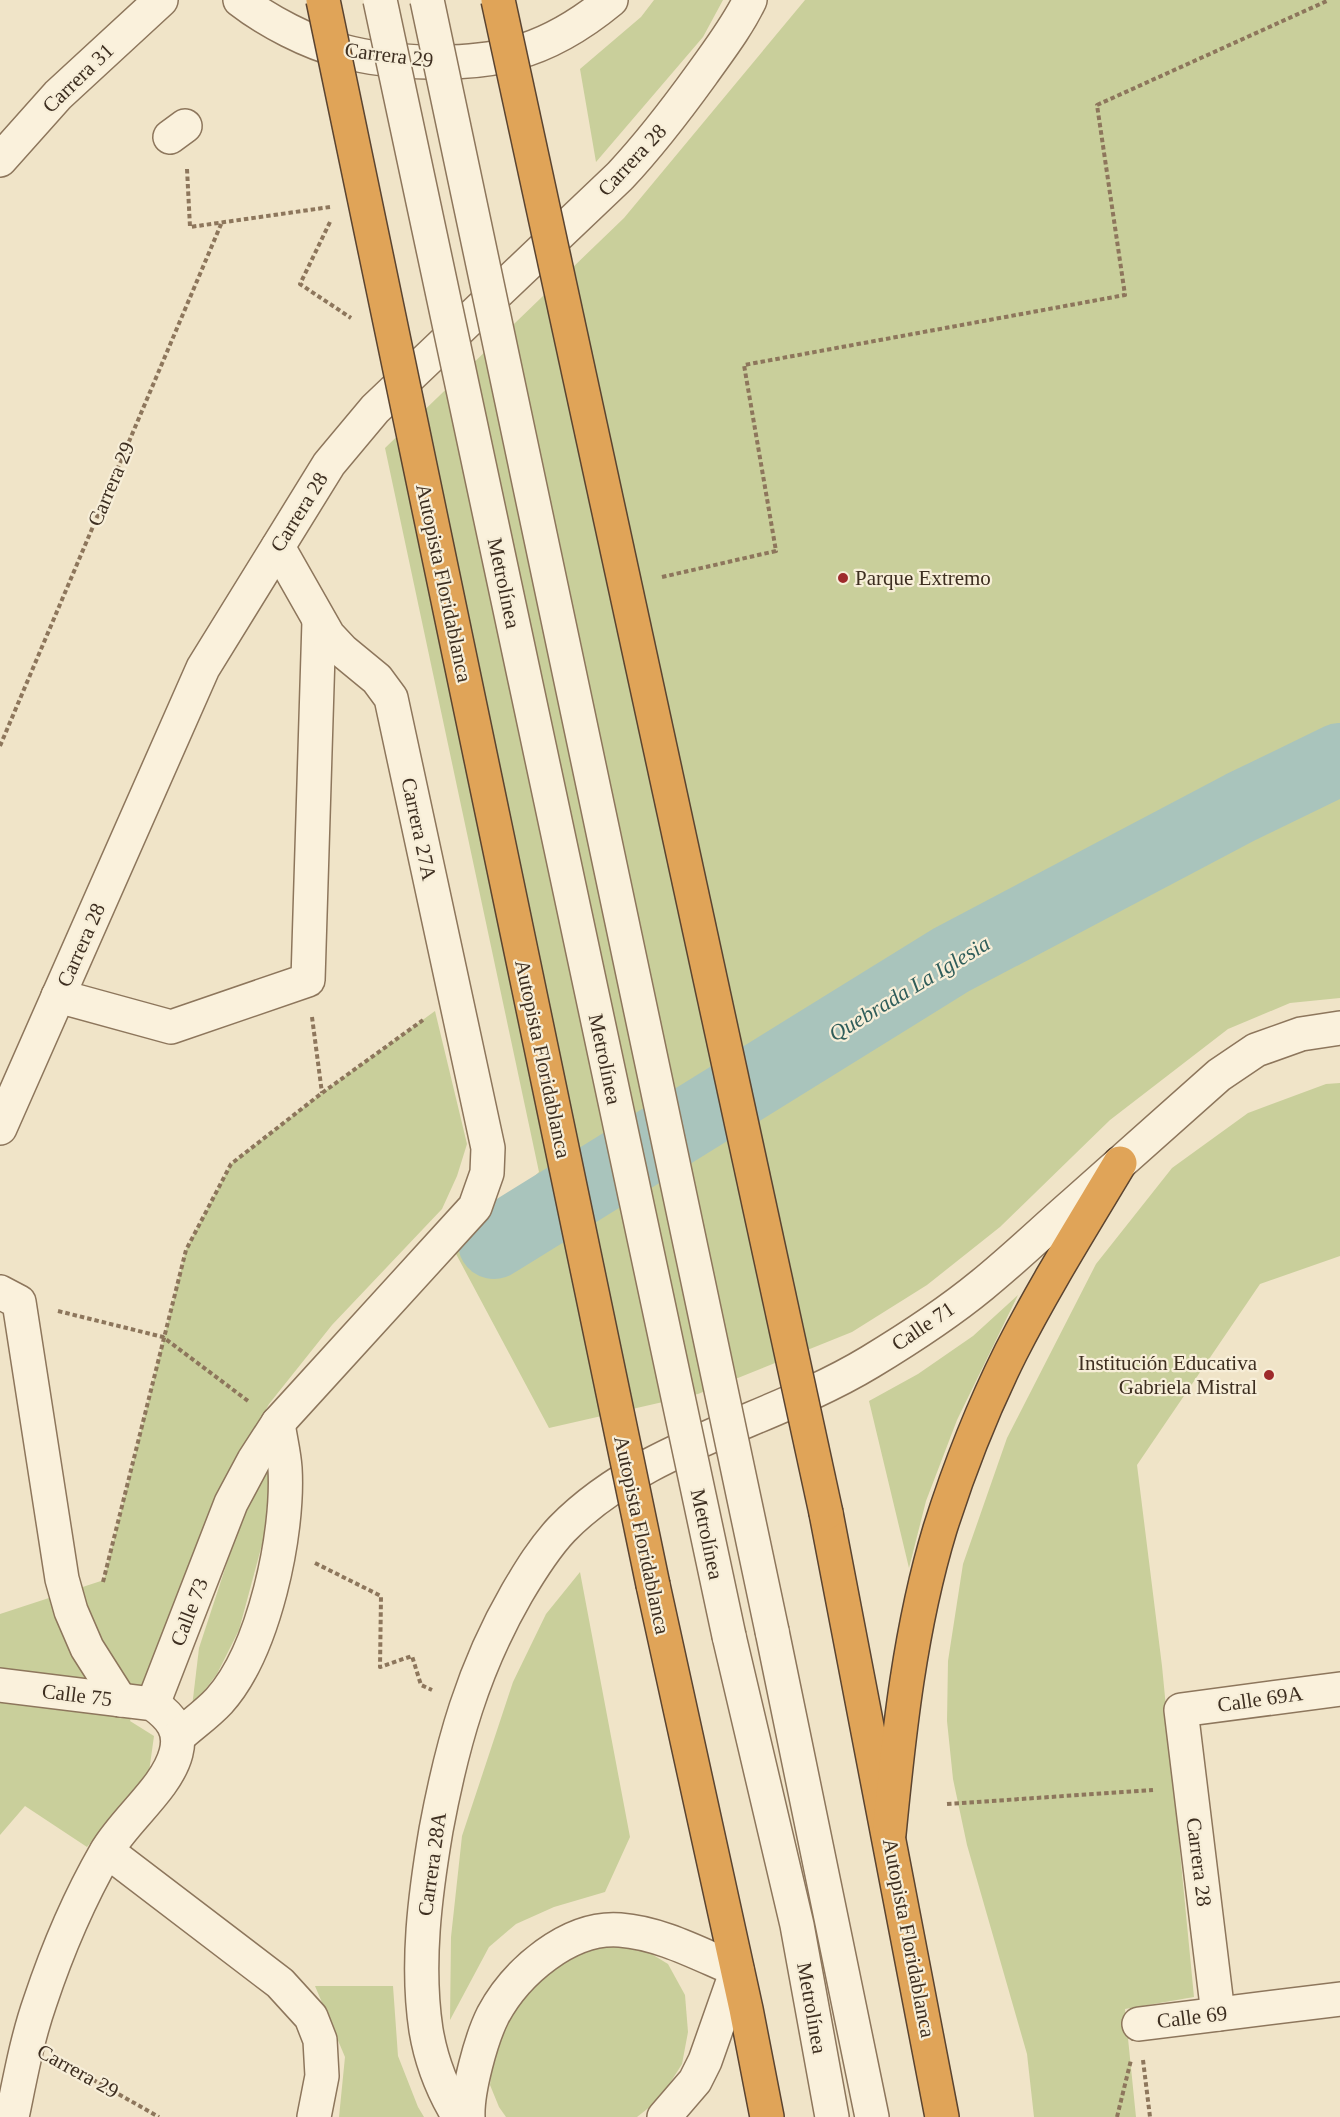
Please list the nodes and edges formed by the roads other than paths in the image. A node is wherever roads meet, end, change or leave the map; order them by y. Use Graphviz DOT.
graph roads {
  1 [pos="161,0"];
  2 [pos="240,0"];
  3 [pos="323,0"];
  4 [pos="380,0"];
  5 [pos="428,0"];
  6 [pos="498,0"];
  7 [pos="611,0"];
  8 [pos="750,0"];
  9 [pos="0,160"];
  10 [pos="278,547"];
  11 [pos="319,621"];
  12 [pos="58,996"];
  13 [pos="1340,1028"];
  14 [pos="0,1128"];
  15 [pos="488,1148"];
  16 [pos="1120,1163"];
  17 [pos="10,1297"];
  18 [pos="278,1423"];
  19 [pos="504,1615"];
  20 [pos="0,1685"];
  21 [pos="1340,1689"];
  22 [pos="120,1700"];
  23 [pos="153,1704"];
  24 [pos="1181,1710"];
  25 [pos="178,1737"];
  26 [pos="889,1834"];
  27 [pos="106,1851"];
  28 [pos="737,1970"];
  29 [pos="1340,1999"];
  30 [pos="1218,2014"];
  31 [pos="1139,2024"];
  32 [pos="12,2117"];
  33 [pos="314,2117"];
  34 [pos="459,2117"];
  35 [pos="468,2117"];
  36 [pos="664,2117"];
  37 [pos="767,2117"];
  38 [pos="832,2117"];
  39 [pos="872,2117"];
  40 [pos="942,2117"];
  1 -- 9 [label="street, Carrera 31"];
  2 -- 7 [label="street, Carrera 29"];
  3 -- 28 [label="highway, Autopista Floridablanca, bridge"];
  4 -- 38 [label="street, Metrolínea, bridge"];
  5 -- 39 [label="street, Metrolínea, bridge"];
  6 -- 26 [label="highway, Autopista Floridablanca, bridge"];
  8 -- 10 [label="street, Carrera 28"];
  10 -- 11 [label="street, Carrera 27A"];
  10 -- 12 [label="street, Carrera 28"];
  11 -- 12 [label="street"];
  11 -- 15 [label="street, Carrera 27A"];
  12 -- 14 [label="street, Carrera 28"];
  13 -- 16 [label="street, Calle 71"];
  15 -- 18 [label="street, Calle 73"];
  16 -- 19 [label="street, Calle 71"];
  16 -- 26 [label="highway"];
  17 -- 22 [label="street"];
  18 -- 23 [label="street, Calle 73"];
  18 -- 25 [label="street"];
  19 -- 34 [label="street, Carrera 28A"];
  20 -- 22 [label="street, Calle 75"];
  21 -- 24 [label="street, Calle 69A"];
  22 -- 23 [label="street, Calle 75"];
  23 -- 25 [label="street"];
  24 -- 30 [label="street, Carrera 28"];
  25 -- 27 [label="street"];
  26 -- 40 [label="highway, Autopista Floridablanca"];
  27 -- 32 [label="street"];
  27 -- 33 [label="street"];
  28 -- 35 [label="street"];
  28 -- 36 [label="street"];
  28 -- 37 [label="highway, Autopista Floridablanca"];
  29 -- 30 [label="street, Calle 69"];
  30 -- 31 [label="street, Calle 69"];
}
